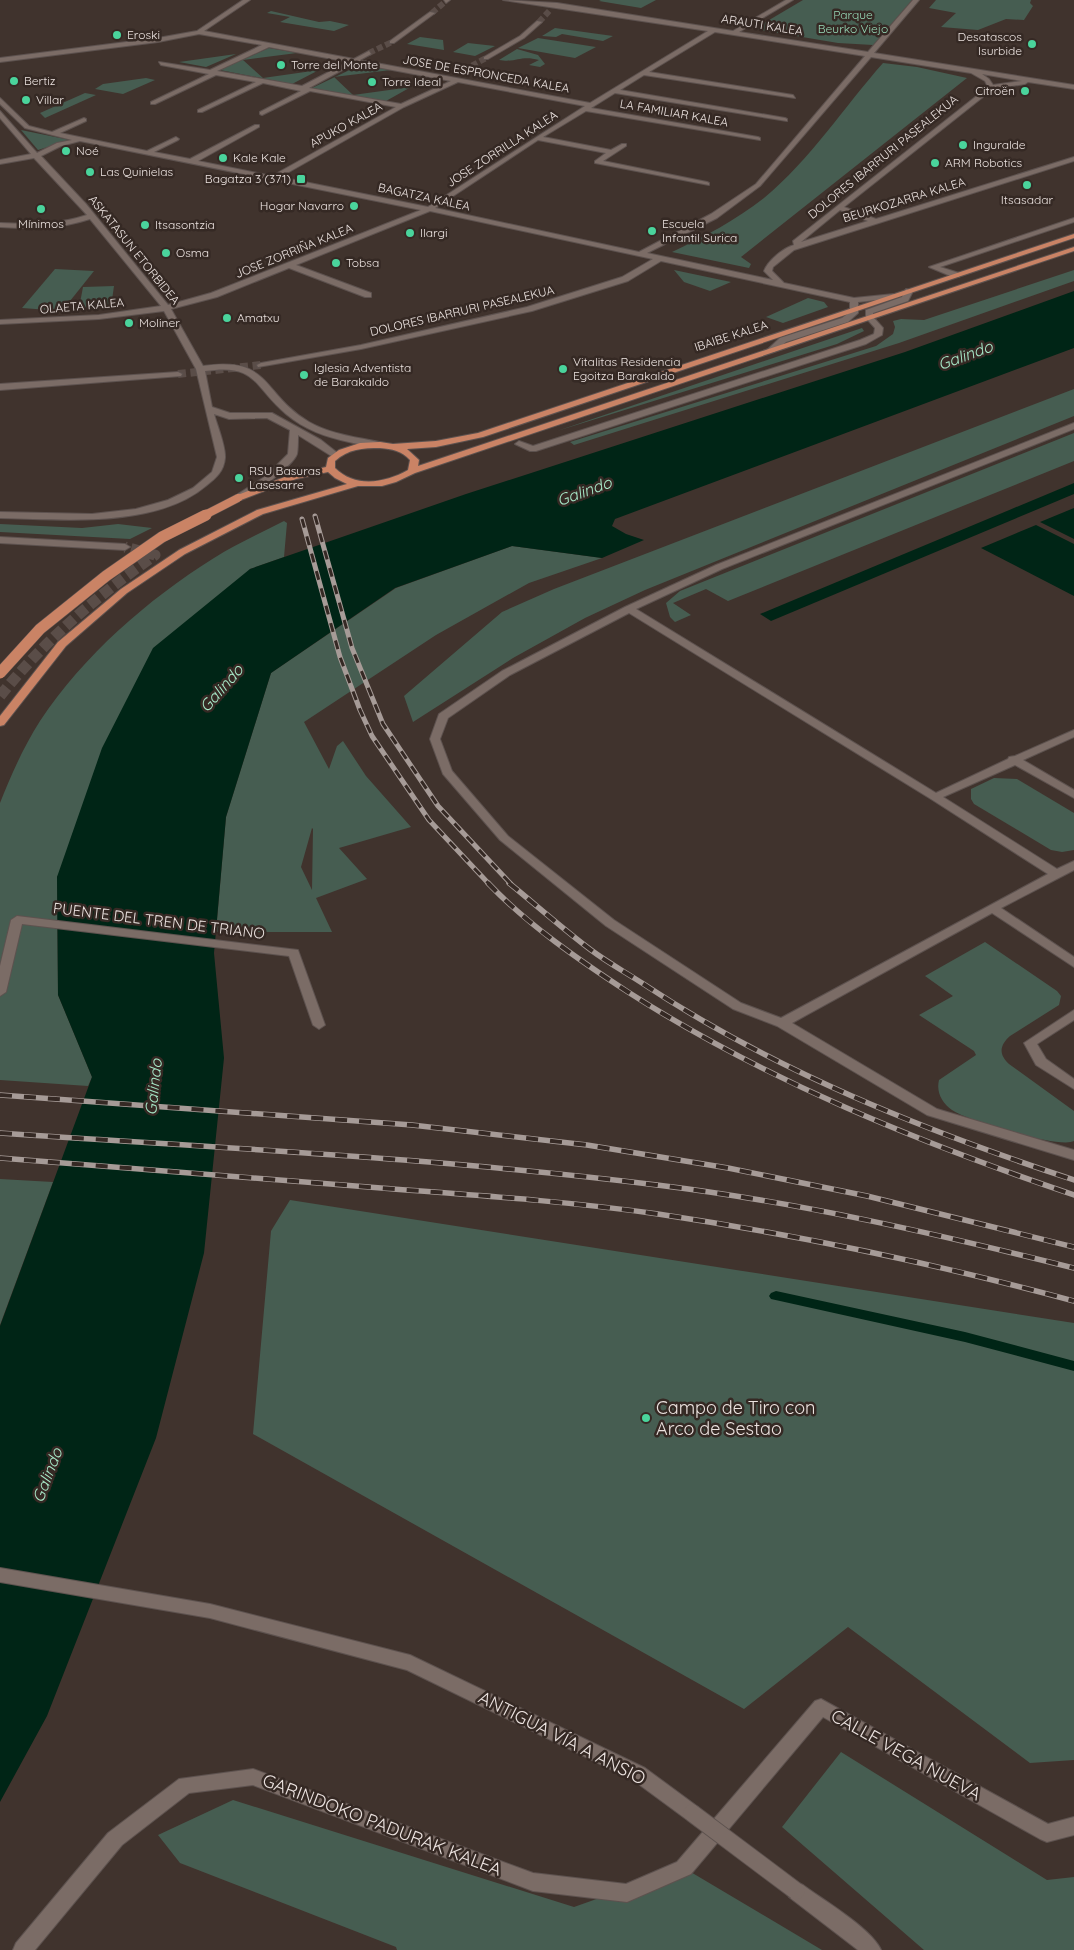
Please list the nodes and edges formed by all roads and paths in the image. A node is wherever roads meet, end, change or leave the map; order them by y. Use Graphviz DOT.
graph roads {
  1 [pos="247,0"];
  2 [pos="506,0"];
  3 [pos="790,0"];
  4 [pos="916,0"];
  5 [pos="557,5"];
  6 [pos="552,10"];
  7 [pos="432,13"];
  8 [pos="539,22"];
  9 [pos="715,29"];
  10 [pos="198,32"];
  11 [pos="735,32"];
  12 [pos="392,42"];
  13 [pos="270,44"];
  14 [pos="369,53"];
  15 [pos="871,53"];
  16 [pos="58,58"];
  17 [pos="486,58"];
  18 [pos="0,60"];
  19 [pos="359,61"];
  20 [pos="161,63"];
  21 [pos="0,65"];
  22 [pos="965,68"];
  23 [pos="213,72"];
  24 [pos="644,73"];
  25 [pos="457,80"];
  26 [pos="1035,80"];
  27 [pos="262,81"];
  28 [pos="1074,86"];
  29 [pos="991,87"];
  30 [pos="305,89"];
  31 [pos="615,90"];
  32 [pos="793,97"];
  33 [pos="0,100"];
  34 [pos="152,103"];
  35 [pos="402,106"];
  36 [pos="589,107"];
  37 [pos="200,111"];
  38 [pos="0,113"];
  39 [pos="262,113"];
  40 [pos="84,120"];
  41 [pos="786,120"];
  42 [pos="257,126"];
  43 [pos="53,134"];
  44 [pos="538,138"];
  45 [pos="176,139"];
  46 [pos="758,139"];
  47 [pos="88,141"];
  48 [pos="624,145"];
  49 [pos="149,152"];
  50 [pos="612,152"];
  51 [pos="38,156"];
  52 [pos="1074,159"];
  53 [pos="192,161"];
  54 [pos="0,162"];
  55 [pos="273,178"];
  56 [pos="706,184"];
  57 [pos="839,207"];
  58 [pos="429,209"];
  59 [pos="90,216"];
  60 [pos="1074,220"];
  61 [pos="874,221"];
  62 [pos="0,225"];
  63 [pos="1074,236"];
  64 [pos="791,248"];
  65 [pos="1074,249"];
  66 [pos="640,254"];
  67 [pos="661,258"];
  68 [pos="289,265"];
  69 [pos="956,275"];
  70 [pos="781,284"];
  71 [pos="909,291"];
  72 [pos="368,295"];
  73 [pos="854,304"];
  74 [pos="166,308"];
  75 [pos="870,318"];
  76 [pos="0,322"];
  77 [pos="771,350"];
  78 [pos="261,365"];
  79 [pos="200,369"];
  80 [pos="178,374"];
  81 [pos="0,387"];
  82 [pos="208,409"];
  83 [pos="244,417"];
  84 [pos="1074,426"];
  85 [pos="294,430"];
  86 [pos="216,440"];
  87 [pos="519,444"];
  88 [pos="380,445"];
  89 [pos="393,446"];
  90 [pos="336,455"];
  91 [pos="330,469"];
  92 [pos="412,471"];
  93 [pos="360,483"];
  94 [pos="238,498"];
  95 [pos="0,515"];
  96 [pos="0,540"];
  97 [pos="125,547"];
  98 [pos="629,609"];
  99 [pos="0,673"];
  100 [pos="0,723"];
  101 [pos="1074,733"];
  102 [pos="1013,759"];
  103 [pos="1074,795"];
  104 [pos="935,797"];
  105 [pos="1074,865"];
  106 [pos="1056,874"];
  107 [pos="992,908"];
  108 [pos="1074,963"];
  109 [pos="0,992"];
  110 [pos="1074,1014"];
  111 [pos="782,1023"];
  112 [pos="319,1025"];
  113 [pos="1074,1084"];
  114 [pos="1074,1155"];
  115 [pos="0,1575"];
  116 [pos="1074,1826"];
  117 [pos="684,1868"];
  118 [pos="23,1950"];
  119 [pos="871,1950"];
  1 -- 10 [label="street"];
  2 -- 5 [label="street, ARAUTI KALEA"];
  3 -- 11 [label="street"];
  4 -- 15 [label="street"];
  5 -- 6 [label="street"];
  5 -- 9 [label="street, ARAUTI KALEA"];
  7 -- 12 [label="street"];
  8 -- 17 [label="street"];
  9 -- 11 [label="street, ARAUTI KALEA"];
  9 -- 24 [label="street, JOSE ZORRILLA KALEA"];
  10 -- 13 [label="street, JOSE DE ESPRONCEDA KALEA"];
  10 -- 18 [label="street"];
  11 -- 15 [label="street, ARAUTI KALEA"];
  13 -- 19 [label="street, JOSE DE ESPRONCEDA KALEA"];
  13 -- 23 [label="street"];
  14 -- 19 [label="street"];
  15 -- 22 [label="street, ARAUTI KALEA"];
  15 -- 66 [label="street"];
  16 -- 21 [label="street"];
  19 -- 25 [label="street, JOSE DE ESPRONCEDA KALEA"];
  19 -- 30 [label="street"];
  20 -- 23 [label="street"];
  22 -- 26 [label="street, ARAUTI KALEA"];
  22 -- 29 [label="street"];
  23 -- 27 [label="street"];
  23 -- 34 [label="street"];
  24 -- 31 [label="street, JOSE ZORRILLA KALEA"];
  24 -- 32 [label="street"];
  25 -- 35 [label="street, APUKO KALEA"];
  25 -- 36 [label="street, JOSE DE ESPRONCEDA KALEA"];
  26 -- 28 [label="street, ARAUTI KALEA"];
  26 -- 29 [label="street, DOLORES IBARRURI PASEALEKUA"];
  27 -- 30 [label="street"];
  27 -- 37 [label="street"];
  29 -- 57 [label="street, DOLORES IBARRURI PASEALEKUA"];
  30 -- 35 [label="street"];
  30 -- 39 [label="street"];
  31 -- 36 [label="street, JOSE ZORRILLA KALEA"];
  31 -- 41 [label="street, LA FAMILIAR KALEA"];
  33 -- 43 [label="street, BAGATZA KALEA"];
  35 -- 55 [label="street, APUKO KALEA"];
  36 -- 44 [label="street, JOSE ZORRILLA KALEA"];
  36 -- 46 [label="street, LA FAMILIAR KALEA"];
  38 -- 51 [label="street, ASKATASUN ETORBIDEA"];
  40 -- 43 [label="street"];
  42 -- 53 [label="street"];
  43 -- 47 [label="street, BAGATZA KALEA"];
  44 -- 50 [label="street"];
  44 -- 58 [label="street, JOSE ZORRILLA KALEA"];
  45 -- 49 [label="street"];
  47 -- 49 [label="street, BAGATZA KALEA"];
  47 -- 51 [label="street"];
  48 -- 50 [label="street"];
  49 -- 53 [label="street, BAGATZA KALEA"];
  50 -- 56 [label="street"];
  51 -- 54 [label="street"];
  51 -- 59 [label="street, ASKATASUN ETORBIDEA"];
  52 -- 61 [label="street, BEURKOZARRA KALEA"];
  53 -- 55 [label="street, BAGATZA KALEA"];
  55 -- 58 [label="street, BAGATZA KALEA"];
  57 -- 61 [label="street"];
  57 -- 64 [label="street, DOLORES IBARRURI PASEALEKUA"];
  58 -- 66 [label="street, BAGATZA KALEA"];
  58 -- 68 [label="street, JOSE ZORRIÑA KALEA"];
  59 -- 62 [label="street"];
  59 -- 74 [label="street, ASKATASUN ETORBIDEA"];
  60 -- 69 [label="street"];
  61 -- 64 [label="street, BEURKOZARRA KALEA"];
  63 -- 69 [label="main road, IBAIBE KALEA"];
  64 -- 70 [label="street, BEURKOZARRA KALEA"];
  65 -- 75 [label="main road, IBAIBE KALEA"];
  66 -- 67 [label="street, BAGATZA KALEA"];
  67 -- 70 [label="street, BAGATZA KALEA"];
  67 -- 78 [label="street, DOLORES IBARRURI PASEALEKUA"];
  68 -- 72 [label="street"];
  68 -- 74 [label="street, JOSE ZORRIÑA KALEA"];
  69 -- 71 [label="main road, IBAIBE KALEA"];
  70 -- 73 [label="street, BAGATZA KALEA"];
  71 -- 73 [label="main road, IBAIBE KALEA"];
  71 -- 75 [label="street"];
  73 -- 77 [label="street"];
  73 -- 89 [label="main road, IBAIBE KALEA"];
  74 -- 76 [label="street, OLAETA KALEA"];
  74 -- 79 [label="street, ASKATASUN ETORBIDEA"];
  75 -- 77 [label="main road, IBAIBE KALEA"];
  75 -- 87 [label="street"];
  77 -- 92 [label="main road, IBAIBE KALEA"];
  79 -- 82 [label="street, ASKATASUN ETORBIDEA"];
  79 -- 88 [label="street"];
  80 -- 81 [label="street"];
  82 -- 83 [label="street"];
  82 -- 86 [label="street, ASKATASUN ETORBIDEA"];
  83 -- 85 [label="street"];
  83 -- 86 [label="street"];
  84 -- 98 [label="street"];
  85 -- 90 [label="street"];
  85 -- 94 [label="street"];
  86 -- 95 [label="street, ASKATASUN ETORBIDEA"];
  88 -- 89 [label="main road, IBAIBE KALEA"];
  88 -- 90 [label="main road, IBAIBE KALEA"];
  89 -- 92 [label="main road"];
  90 -- 91 [label="main road"];
  91 -- 93 [label="main road"];
  91 -- 94 [label="main road"];
  92 -- 93 [label="main road, IBAIBE KALEA"];
  93 -- 100 [label="main road"];
  94 -- 99 [label="main road, bridge"];
  96 -- 97 [label="street"];
  98 -- 104 [label="street"];
  98 -- 111 [label="street"];
  101 -- 102 [label="street"];
  102 -- 103 [label="street"];
  102 -- 104 [label="street"];
  104 -- 106 [label="street"];
  105 -- 106 [label="street"];
  106 -- 107 [label="street"];
  107 -- 108 [label="street"];
  107 -- 111 [label="street"];
  109 -- 112 [label="street, PUENTE DEL TREN DE TRIANO"];
  110 -- 113 [label="street"];
  111 -- 114 [label="street"];
  115 -- 119 [label="street, ANTIGUA VÍA A ANSIO, bridge"];
  116 -- 117 [label="street, CALLE VEGA NUEVA"];
  117 -- 118 [label="street, GARINDOKO PADURAK KALEA"];
}
